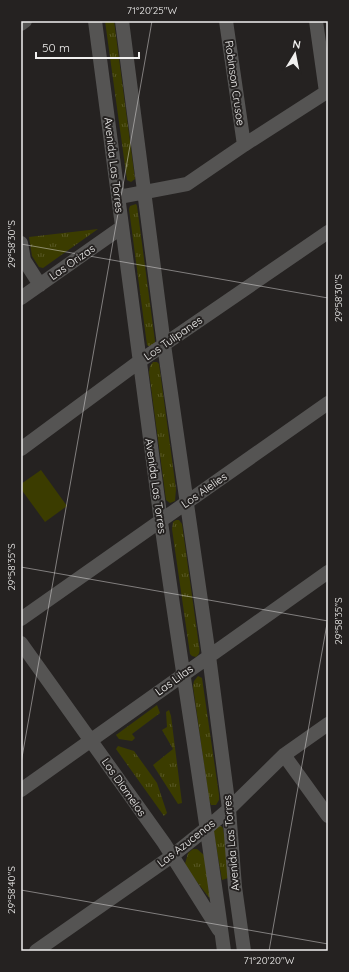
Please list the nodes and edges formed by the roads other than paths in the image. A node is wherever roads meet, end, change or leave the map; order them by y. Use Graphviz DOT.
graph roads {
  1 [pos="25,21"];
  2 [pos="95,21"];
  3 [pos="122,21"];
  4 [pos="226,21"];
  5 [pos="316,21"];
  6 [pos="21,24"];
  7 [pos="327,92"];
  8 [pos="244,145"];
  9 [pos="144,193"];
  10 [pos="119,197"];
  11 [pos="122,227"];
  12 [pos="328,232"];
  13 [pos="21,243"];
  14 [pos="22,258"];
  15 [pos="40,285"];
  16 [pos="21,298"];
  17 [pos="164,345"];
  18 [pos="140,361"];
  19 [pos="328,403"];
  20 [pos="21,449"];
  21 [pos="186,502"];
  22 [pos="161,521"];
  23 [pos="328,572"];
  24 [pos="21,619"];
  25 [pos="21,643"];
  26 [pos="209,656"];
  27 [pos="182,674"];
  28 [pos="328,724"];
  29 [pos="91,740"];
  30 [pos="284,755"];
  31 [pos="21,790"];
  32 [pos="229,809"];
  33 [pos="328,816"];
  34 [pos="207,828"];
  35 [pos="172,856"];
  36 [pos="222,934"];
  37 [pos="36,951"];
  38 [pos="224,951"];
  39 [pos="244,951"];
  1 -- 6 [label="street"];
  2 -- 10 [label="street, Avenida Las Torres"];
  3 -- 9 [label="street, Avenida Las Torres"];
  4 -- 8 [label="street, Robinson Crusoe"];
  5 -- 7 [label="street"];
  7 -- 8 [label="street"];
  8 -- 9 [label="street"];
  9 -- 10 [label="street"];
  9 -- 17 [label="street, Avenida Las Torres"];
  10 -- 11 [label="street, Avenida Las Torres"];
  11 -- 15 [label="street, Las Orizas"];
  11 -- 18 [label="street, Avenida Las Torres"];
  12 -- 17 [label="street, Los Tulipanes"];
  13 -- 14 [label="street"];
  14 -- 15 [label="street"];
  15 -- 16 [label="street, Las Orizas"];
  17 -- 18 [label="street, Los Tulipanes"];
  17 -- 21 [label="street, Avenida Las Torres"];
  18 -- 20 [label="street, Los Tulipanes"];
  18 -- 22 [label="street, Avenida Las Torres"];
  19 -- 21 [label="street, Los Alelies"];
  21 -- 22 [label="street, Los Alelies"];
  21 -- 26 [label="street, Avenida Las Torres"];
  22 -- 24 [label="street, Los Alelies"];
  22 -- 27 [label="street, Avenida Las Torres"];
  23 -- 26 [label="street, Las Lilas"];
  25 -- 29 [label="street, Los Diamelos"];
  26 -- 27 [label="street, Las Lilas"];
  26 -- 32 [label="street, Avenida Las Torres"];
  27 -- 29 [label="street, Las Lilas"];
  27 -- 34 [label="street, Avenida Las Torres"];
  28 -- 30 [label="street, Las Azucenas"];
  29 -- 31 [label="street, Las Lilas"];
  29 -- 35 [label="street, Los Diamelos"];
  30 -- 32 [label="street, Las Azucenas"];
  30 -- 33 [label="street"];
  32 -- 34 [label="street, Las Azucenas"];
  32 -- 39 [label="street, Avenida Las Torres"];
  34 -- 35 [label="street, Las Azucenas"];
  34 -- 36 [label="street, Avenida Las Torres"];
  35 -- 36 [label="street, Los Diamelos"];
  35 -- 37 [label="street, Las Azucenas"];
  36 -- 38 [label="street, Avenida Las Torres"];
}
